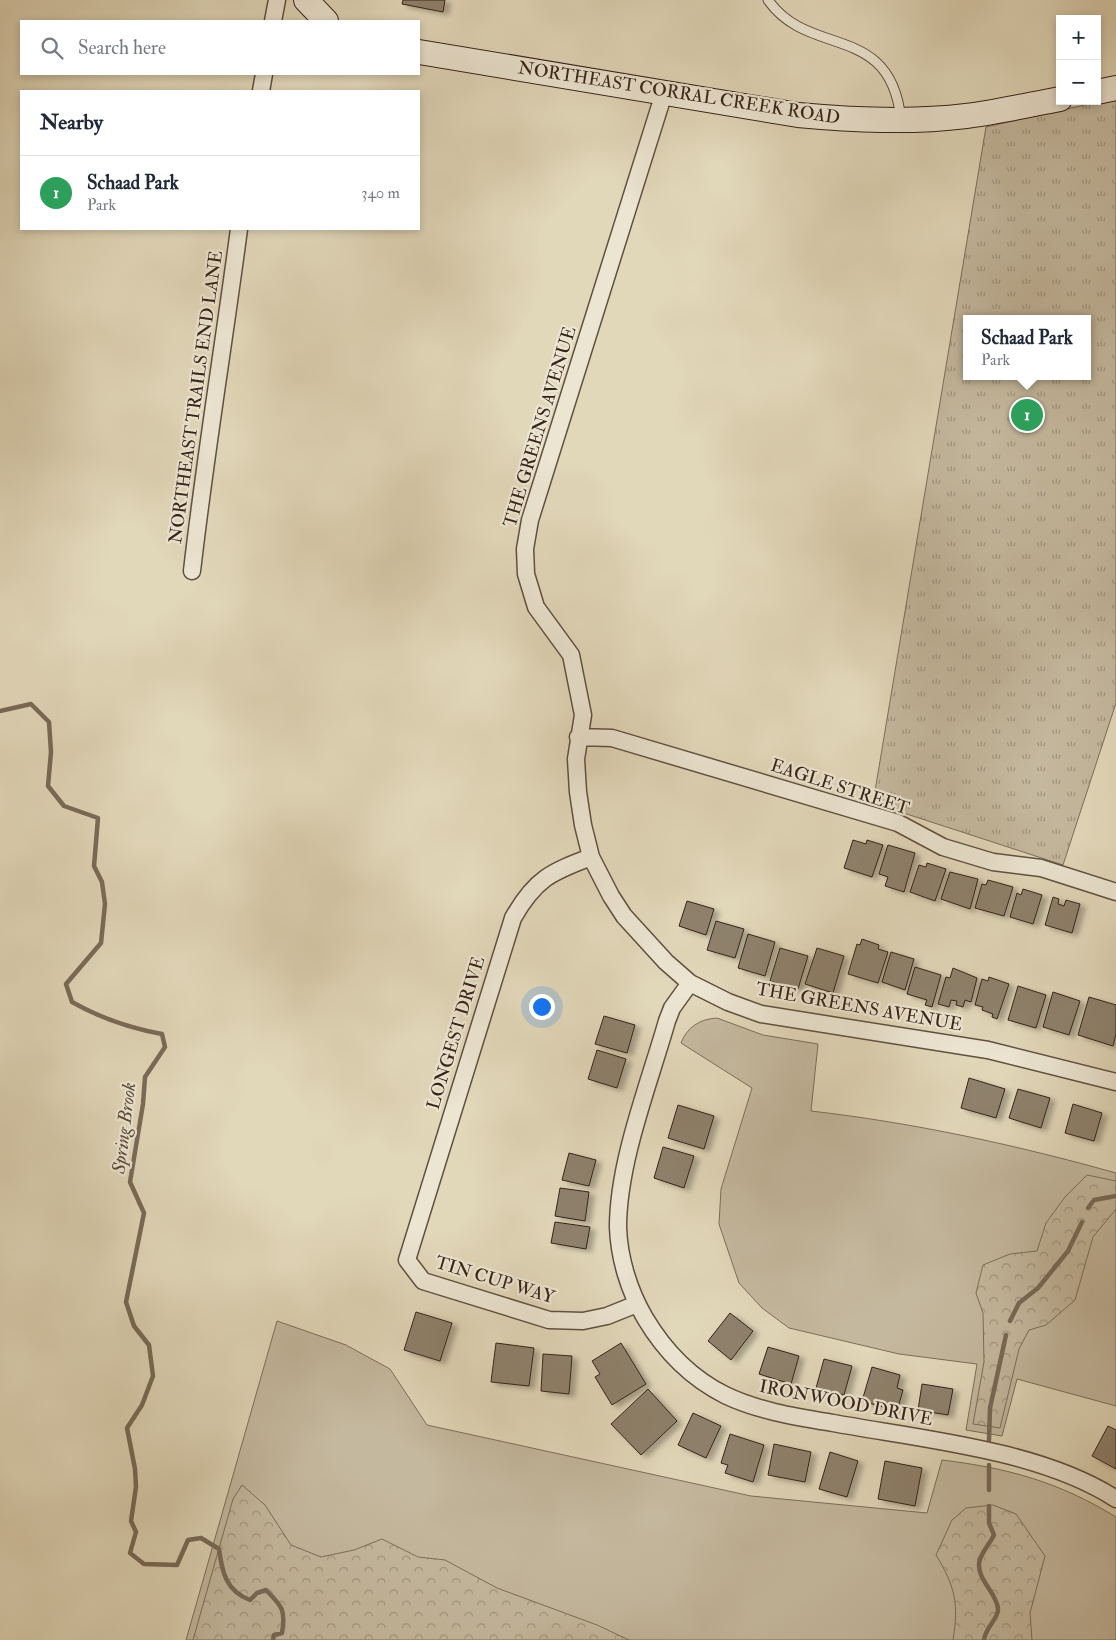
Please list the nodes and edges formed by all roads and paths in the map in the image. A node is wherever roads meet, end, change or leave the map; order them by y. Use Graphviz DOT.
graph roads {
  1 [pos="277,0"];
  2 [pos="306,0"];
  3 [pos="768,0"];
  4 [pos="273,20"];
  5 [pos="325,20"];
  6 [pos="420,52"];
  7 [pos="264,75"];
  8 [pos="1116,88"];
  9 [pos="261,90"];
  10 [pos="1101,91"];
  11 [pos="664,93"];
  12 [pos="1056,100"];
  13 [pos="901,120"];
  14 [pos="239,230"];
  15 [pos="192,572"];
  16 [pos="578,736"];
  17 [pos="591,857"];
  18 [pos="1116,892"];
  19 [pos="690,983"];
  20 [pos="1116,1082"];
  21 [pos="407,1260"];
  22 [pos="637,1304"];
  23 [pos="1116,1500"];
  1 -- 4 [label="street"];
  2 -- 5 [label="street"];
  3 -- 13 [label="lane"];
  6 -- 11 [label="street, NORTHEAST CORRAL CREEK ROAD"];
  7 -- 9 [label="street"];
  8 -- 10 [label="street"];
  11 -- 13 [label="street, NORTHEAST CORRAL CREEK ROAD"];
  11 -- 16 [label="street, THE GREENS AVENUE"];
  12 -- 13 [label="street, NORTHEAST CORRAL CREEK ROAD"];
  14 -- 15 [label="street, NORTHEAST TRAILS END LANE"];
  16 -- 17 [label="street, THE GREENS AVENUE"];
  16 -- 18 [label="street, EAGLE STREET"];
  17 -- 19 [label="street, THE GREENS AVENUE"];
  17 -- 21 [label="street, LONGEST DRIVE"];
  19 -- 20 [label="street, THE GREENS AVENUE"];
  19 -- 22 [label="street, IRONWOOD DRIVE"];
  21 -- 22 [label="street, TIN CUP WAY"];
  22 -- 23 [label="street, IRONWOOD DRIVE"];
}
